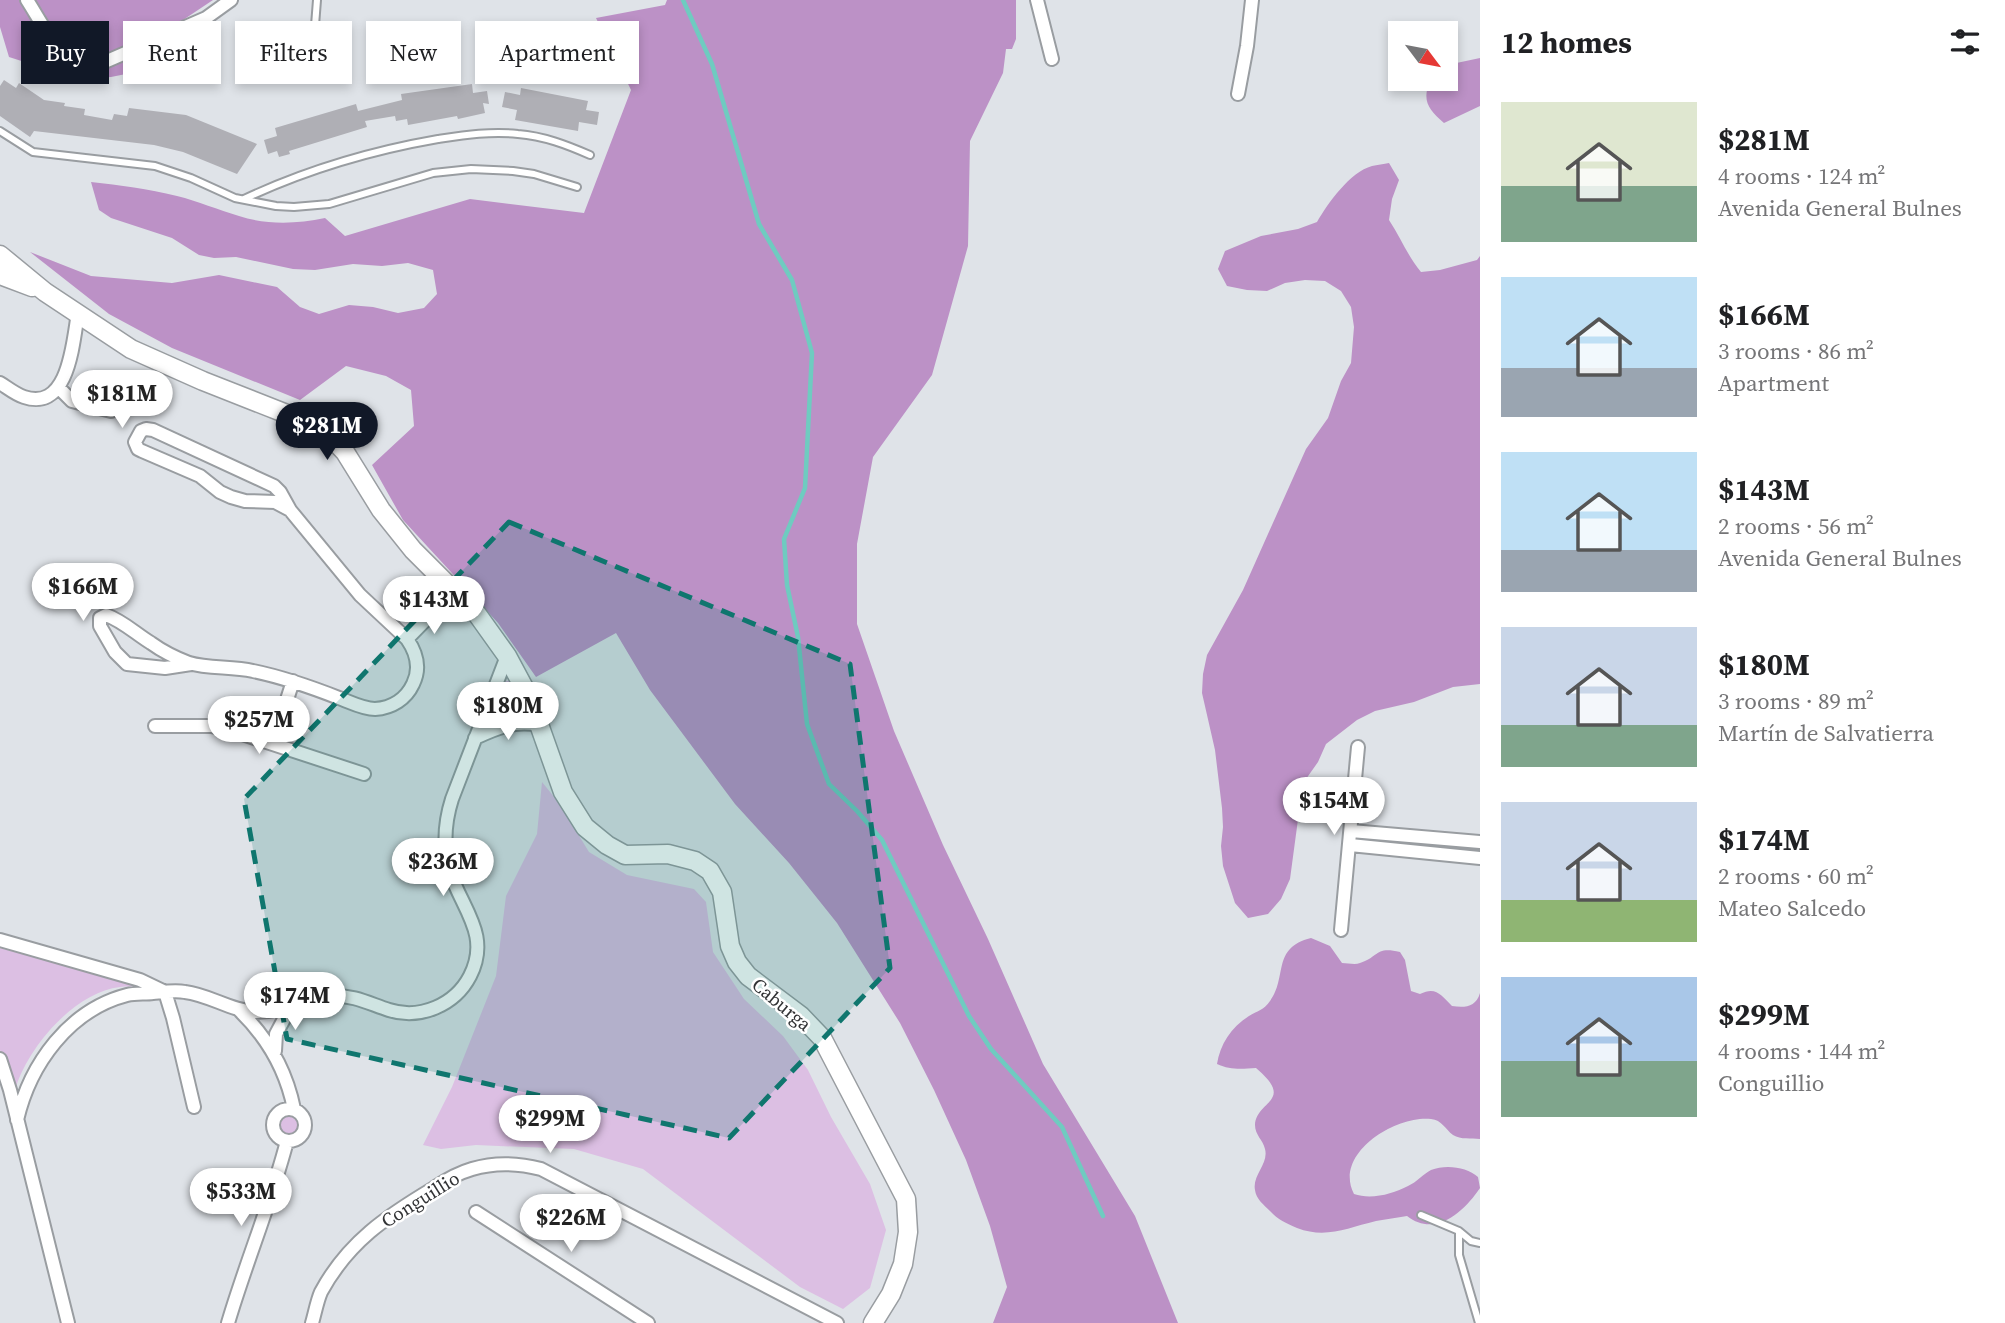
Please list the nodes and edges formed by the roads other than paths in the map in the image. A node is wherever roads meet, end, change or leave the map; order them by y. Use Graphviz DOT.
graph roads {
  1 [pos="27,0"];
  2 [pos="231,0"];
  3 [pos="317,0"];
  4 [pos="1037,0"];
  5 [pos="1252,0"];
  6 [pos="315,21"];
  7 [pos="1052,59"];
  8 [pos="1238,94"];
  9 [pos="0,131"];
  10 [pos="590,155"];
  11 [pos="577,187"];
  12 [pos="244,199"];
  13 [pos="0,255"];
  14 [pos="0,275"];
  15 [pos="45,292"];
  16 [pos="78,313"];
  17 [pos="0,383"];
  18 [pos="58,387"];
  19 [pos="111,411"];
  20 [pos="290,510"];
  21 [pos="454,591"];
  22 [pos="407,639"];
  23 [pos="507,656"];
  24 [pos="191,664"];
  25 [pos="293,681"];
  26 [pos="538,725"];
  27 [pos="155,726"];
  28 [pos="475,738"];
  29 [pos="273,743"];
  30 [pos="1358,747"];
  31 [pos="365,774"];
  32 [pos="1351,831"];
  33 [pos="1480,842"];
  34 [pos="1350,845"];
  35 [pos="1480,858"];
  36 [pos="1341,930"];
  37 [pos="0,940"];
  38 [pos="165,992"];
  39 [pos="291,1006"];
  40 [pos="239,1010"];
  41 [pos="275,1053"];
  42 [pos="0,1059"];
  43 [pos="194,1107"];
  44 [pos="293,1109"];
  45 [pos="17,1120"];
  46 [pos="287,1141"];
  47 [pos="476,1212"];
  48 [pos="1420,1215"];
  49 [pos="1460,1231"];
  50 [pos="1480,1243"];
  51 [pos="68,1323"];
  52 [pos="228,1323"];
  53 [pos="312,1323"];
  54 [pos="648,1323"];
  55 [pos="837,1323"];
  56 [pos="873,1323"];
  57 [pos="1479,1323"];
  1 -- 2 [label="street"];
  3 -- 6 [label="lane"];
  4 -- 7 [label="street"];
  5 -- 8 [label="street"];
  9 -- 12 [label="lane"];
  10 -- 12 [label="lane"];
  11 -- 12 [label="lane"];
  13 -- 15 [label="street"];
  14 -- 15 [label="street"];
  15 -- 16 [label="street, Caburga"];
  16 -- 18 [label="street"];
  16 -- 21 [label="street, Caburga"];
  17 -- 18 [label="street"];
  18 -- 19 [label="street"];
  20 -- 20 [label="street"];
  20 -- 22 [label="street"];
  21 -- 22 [label="street"];
  21 -- 23 [label="street, Caburga"];
  22 -- 25 [label="street"];
  23 -- 26 [label="street, Caburga"];
  23 -- 28 [label="street"];
  24 -- 24 [label="street"];
  24 -- 25 [label="street"];
  25 -- 29 [label="street"];
  26 -- 28 [label="street"];
  26 -- 56 [label="street, Caburga"];
  27 -- 29 [label="street"];
  28 -- 39 [label="street"];
  29 -- 31 [label="street"];
  30 -- 32 [label="street"];
  32 -- 33 [label="street"];
  32 -- 34 [label="street"];
  34 -- 35 [label="street"];
  34 -- 36 [label="street"];
  37 -- 38 [label="street"];
  38 -- 40 [label="street"];
  38 -- 43 [label="street"];
  38 -- 45 [label="street"];
  39 -- 40 [label="street"];
  39 -- 41 [label="street"];
  40 -- 41 [label="street"];
  41 -- 44 [label="street"];
  42 -- 45 [label="street"];
  44 -- 46 [label="street"];
  44 -- 46 [label="street"];
  45 -- 51 [label="street"];
  46 -- 52 [label="street"];
  47 -- 54 [label="street"];
  48 -- 49 [label="lane"];
  49 -- 50 [label="lane"];
  49 -- 57 [label="lane"];
  53 -- 55 [label="street, Conguillio"];
}
